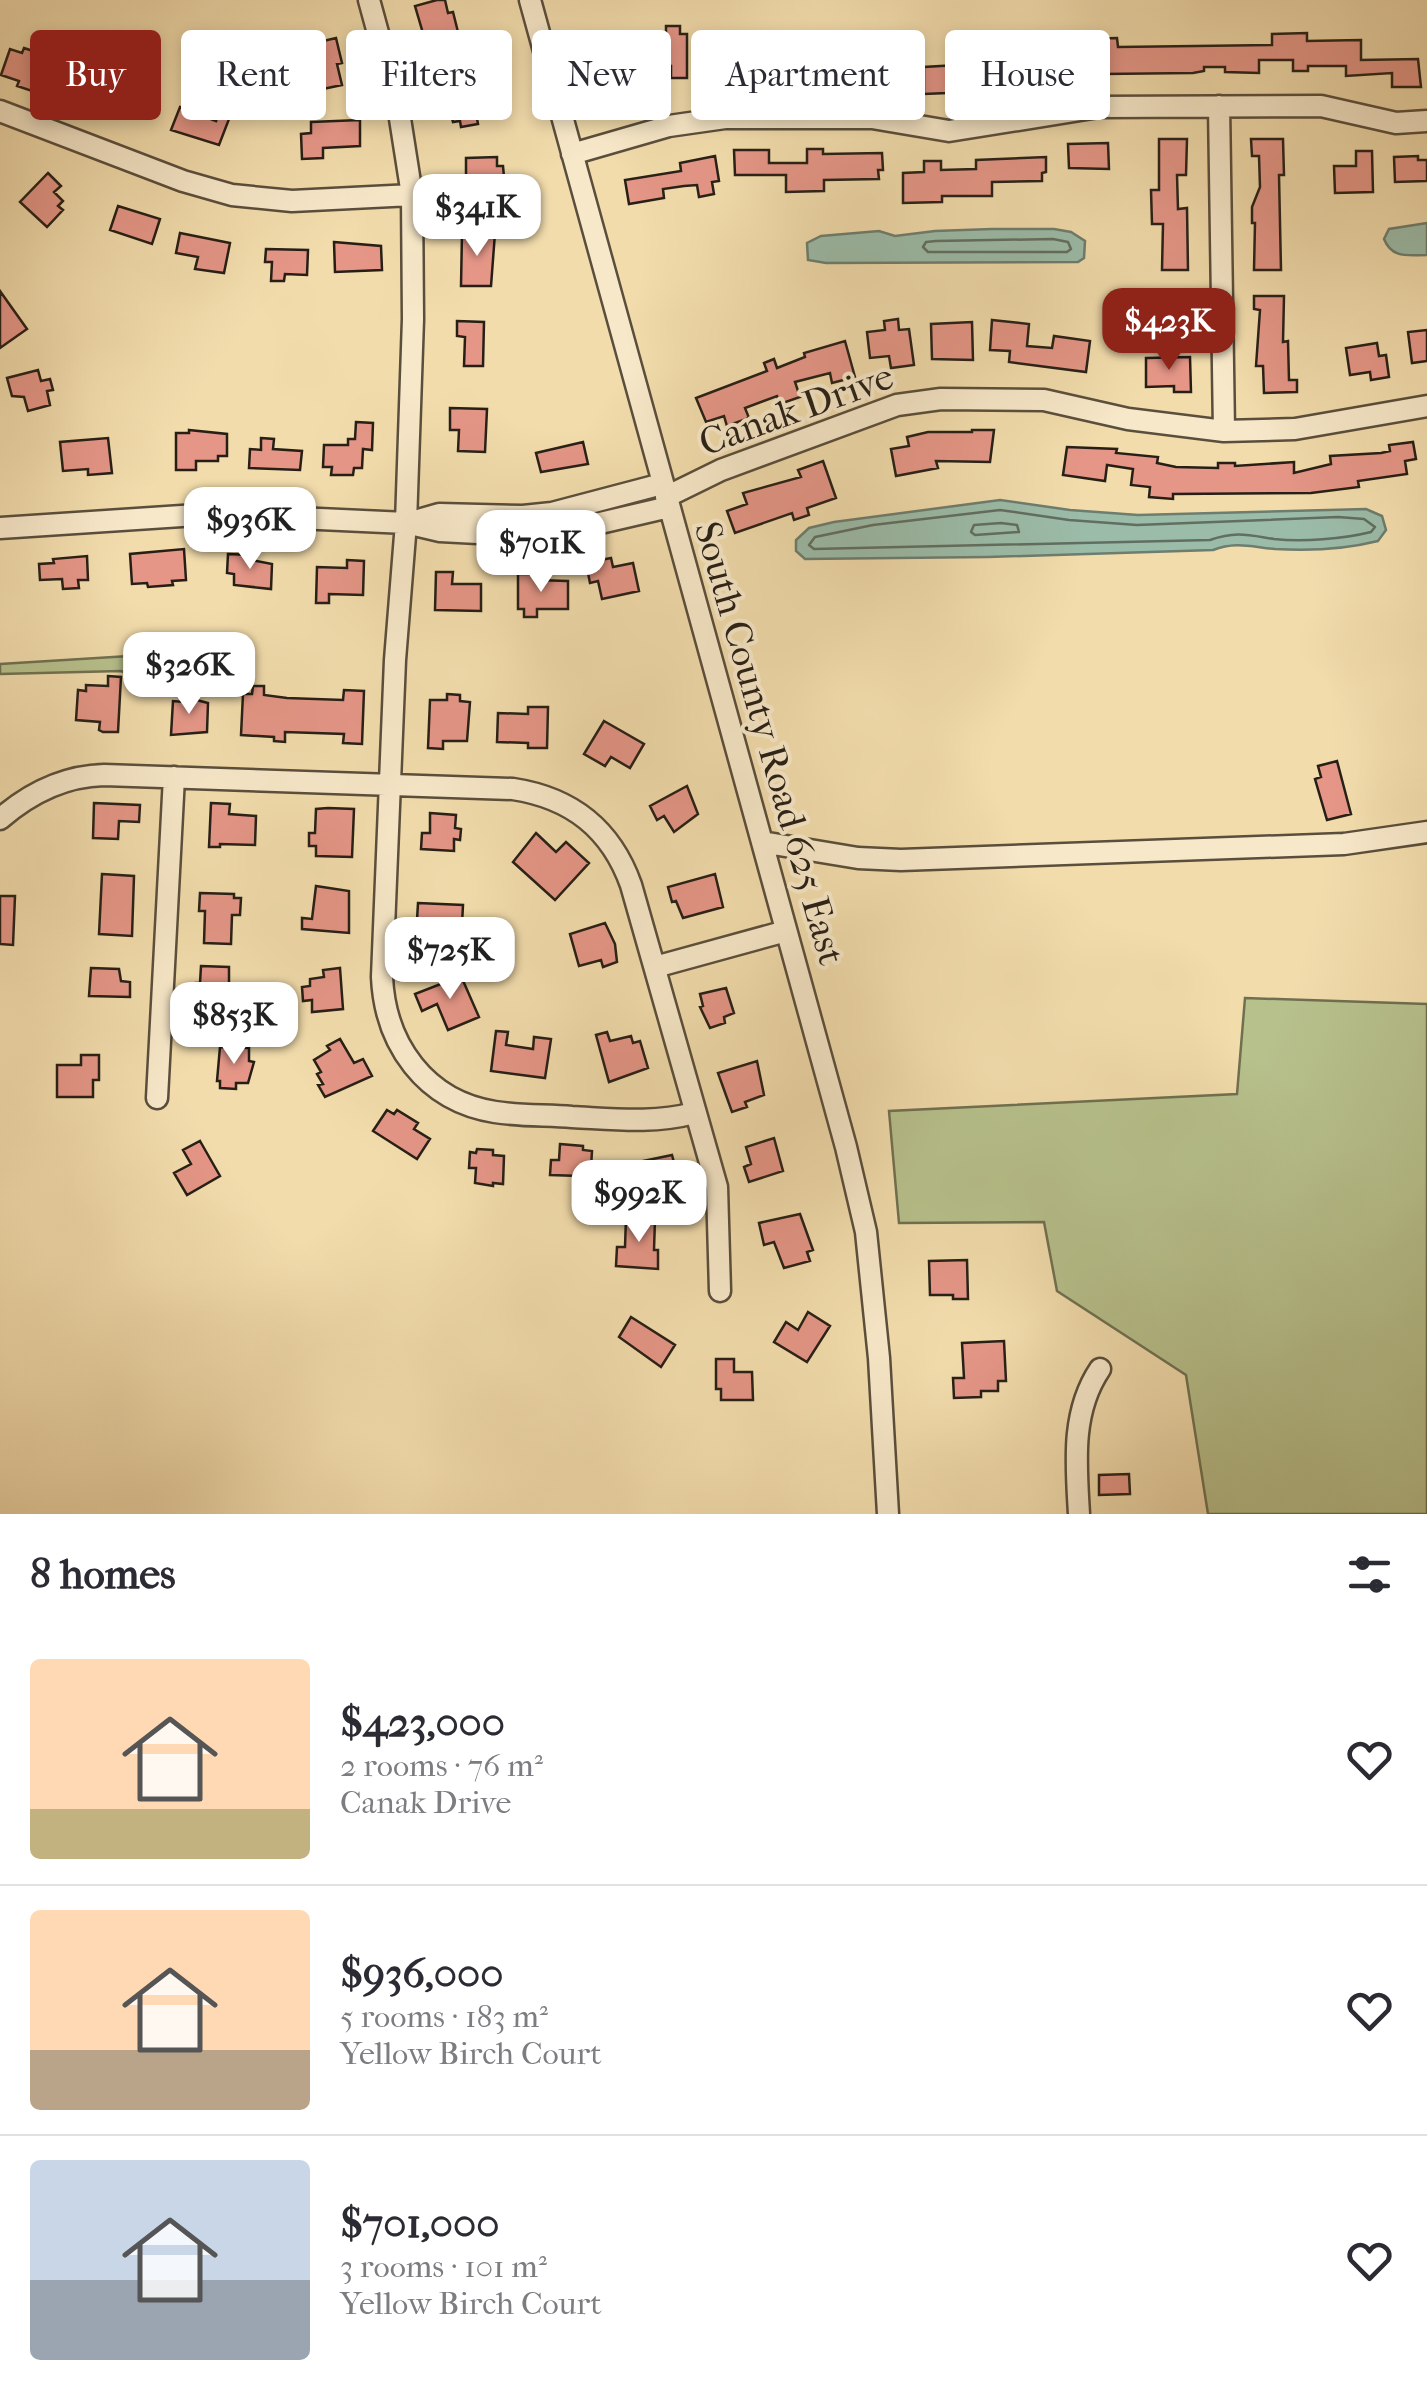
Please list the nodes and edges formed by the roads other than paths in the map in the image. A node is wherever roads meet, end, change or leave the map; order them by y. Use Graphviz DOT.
graph roads {
  1 [pos="369,0"];
  2 [pos="530,0"];
  3 [pos="1220,106"];
  4 [pos="0,111"];
  5 [pos="1427,121"];
  6 [pos="572,154"];
  7 [pos="412,195"];
  8 [pos="1427,406"];
  9 [pos="1224,431"];
  10 [pos="666,496"];
  11 [pos="406,523"];
  12 [pos="0,528"];
  13 [pos="174,778"];
  14 [pos="391,784"];
  15 [pos="0,819"];
  16 [pos="1427,832"];
  17 [pos="762,842"];
  18 [pos="786,930"];
  19 [pos="655,967"];
  20 [pos="157,1098"];
  21 [pos="694,1113"];
  22 [pos="720,1291"];
  23 [pos="1100,1369"];
  24 [pos="888,1514"];
  25 [pos="1079,1514"];
  1 -- 7 [label="street"];
  2 -- 6 [label="street, South County Road 625 East"];
  3 -- 5 [label="street"];
  3 -- 6 [label="street"];
  3 -- 9 [label="street"];
  4 -- 7 [label="street"];
  6 -- 10 [label="street, South County Road 625 East"];
  7 -- 11 [label="street"];
  8 -- 9 [label="street, Canak Drive"];
  9 -- 10 [label="street, Canak Drive"];
  10 -- 11 [label="street, Canak Drive"];
  10 -- 17 [label="street, South County Road 625 East"];
  11 -- 12 [label="street, Canak Drive"];
  11 -- 14 [label="street"];
  13 -- 14 [label="street"];
  13 -- 15 [label="street"];
  13 -- 20 [label="street"];
  14 -- 19 [label="street"];
  14 -- 21 [label="street"];
  16 -- 17 [label="street"];
  17 -- 18 [label="street, South County Road 625 East"];
  18 -- 19 [label="street"];
  18 -- 24 [label="street, South County Road 625 East"];
  19 -- 21 [label="street"];
  21 -- 22 [label="street"];
  23 -- 25 [label="street"];
}
